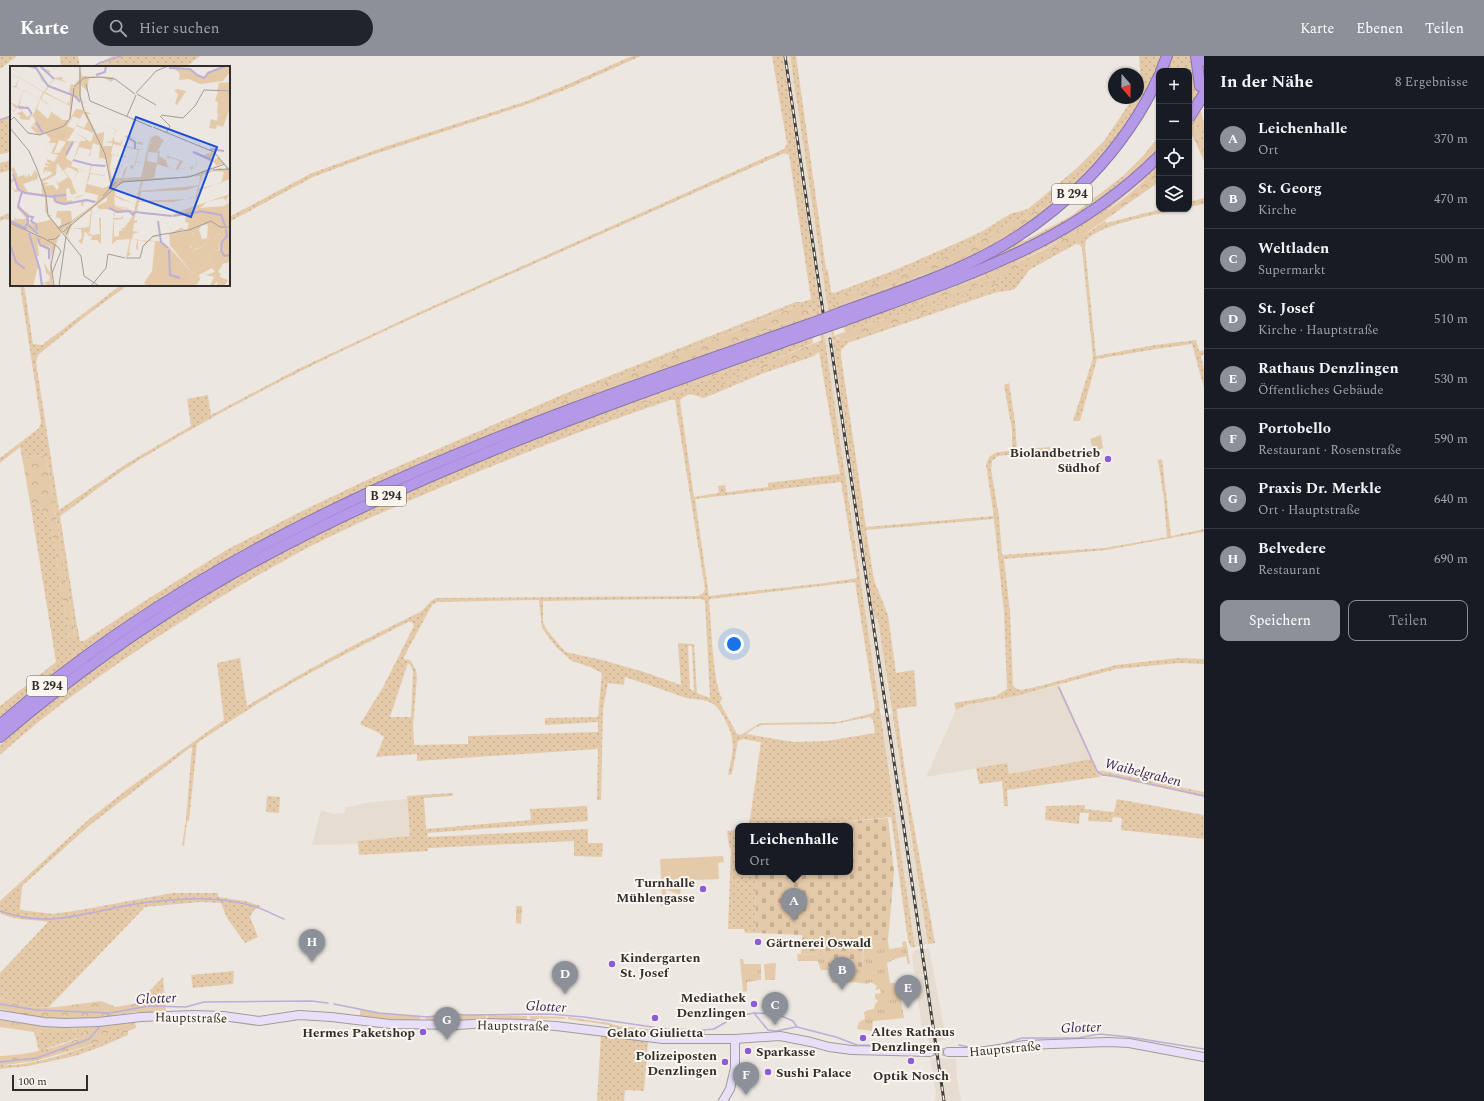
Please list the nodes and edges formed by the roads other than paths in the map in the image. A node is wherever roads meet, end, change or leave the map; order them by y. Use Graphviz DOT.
graph roads {
  1 [pos="1167,56"];
  2 [pos="1196,56"];
  3 [pos="1204,56"];
  4 [pos="1204,61"];
  5 [pos="1162,68"];
  6 [pos="1156,81"];
  7 [pos="1202,90"];
  8 [pos="1192,112"];
  9 [pos="1156,159"];
  10 [pos="843,317"];
  11 [pos="811,328"];
  12 [pos="0,725"];
  13 [pos="0,737"];
  14 [pos="0,1015"];
  15 [pos="735,1039"];
  16 [pos="930,1052"];
  17 [pos="948,1052"];
  18 [pos="1204,1057"];
  19 [pos="723,1101"];
  1 -- 5 [label="highway, B 294"];
  2 -- 7 [label="highway"];
  3 -- 4 [label="highway"];
  6 -- 10 [label="highway, B 294"];
  7 -- 8 [label="highway, bridge"];
  9 -- 10 [label="highway, B 294"];
  10 -- 11 [label="highway, B 294, bridge"];
  11 -- 12 [label="highway, B 294"];
  11 -- 13 [label="highway, B 294"];
  14 -- 15 [label="main road, Hauptstraße"];
  15 -- 16 [label="main road, Hauptstraße"];
  15 -- 19 [label="main road"];
  17 -- 18 [label="main road, Hauptstraße"];
}
